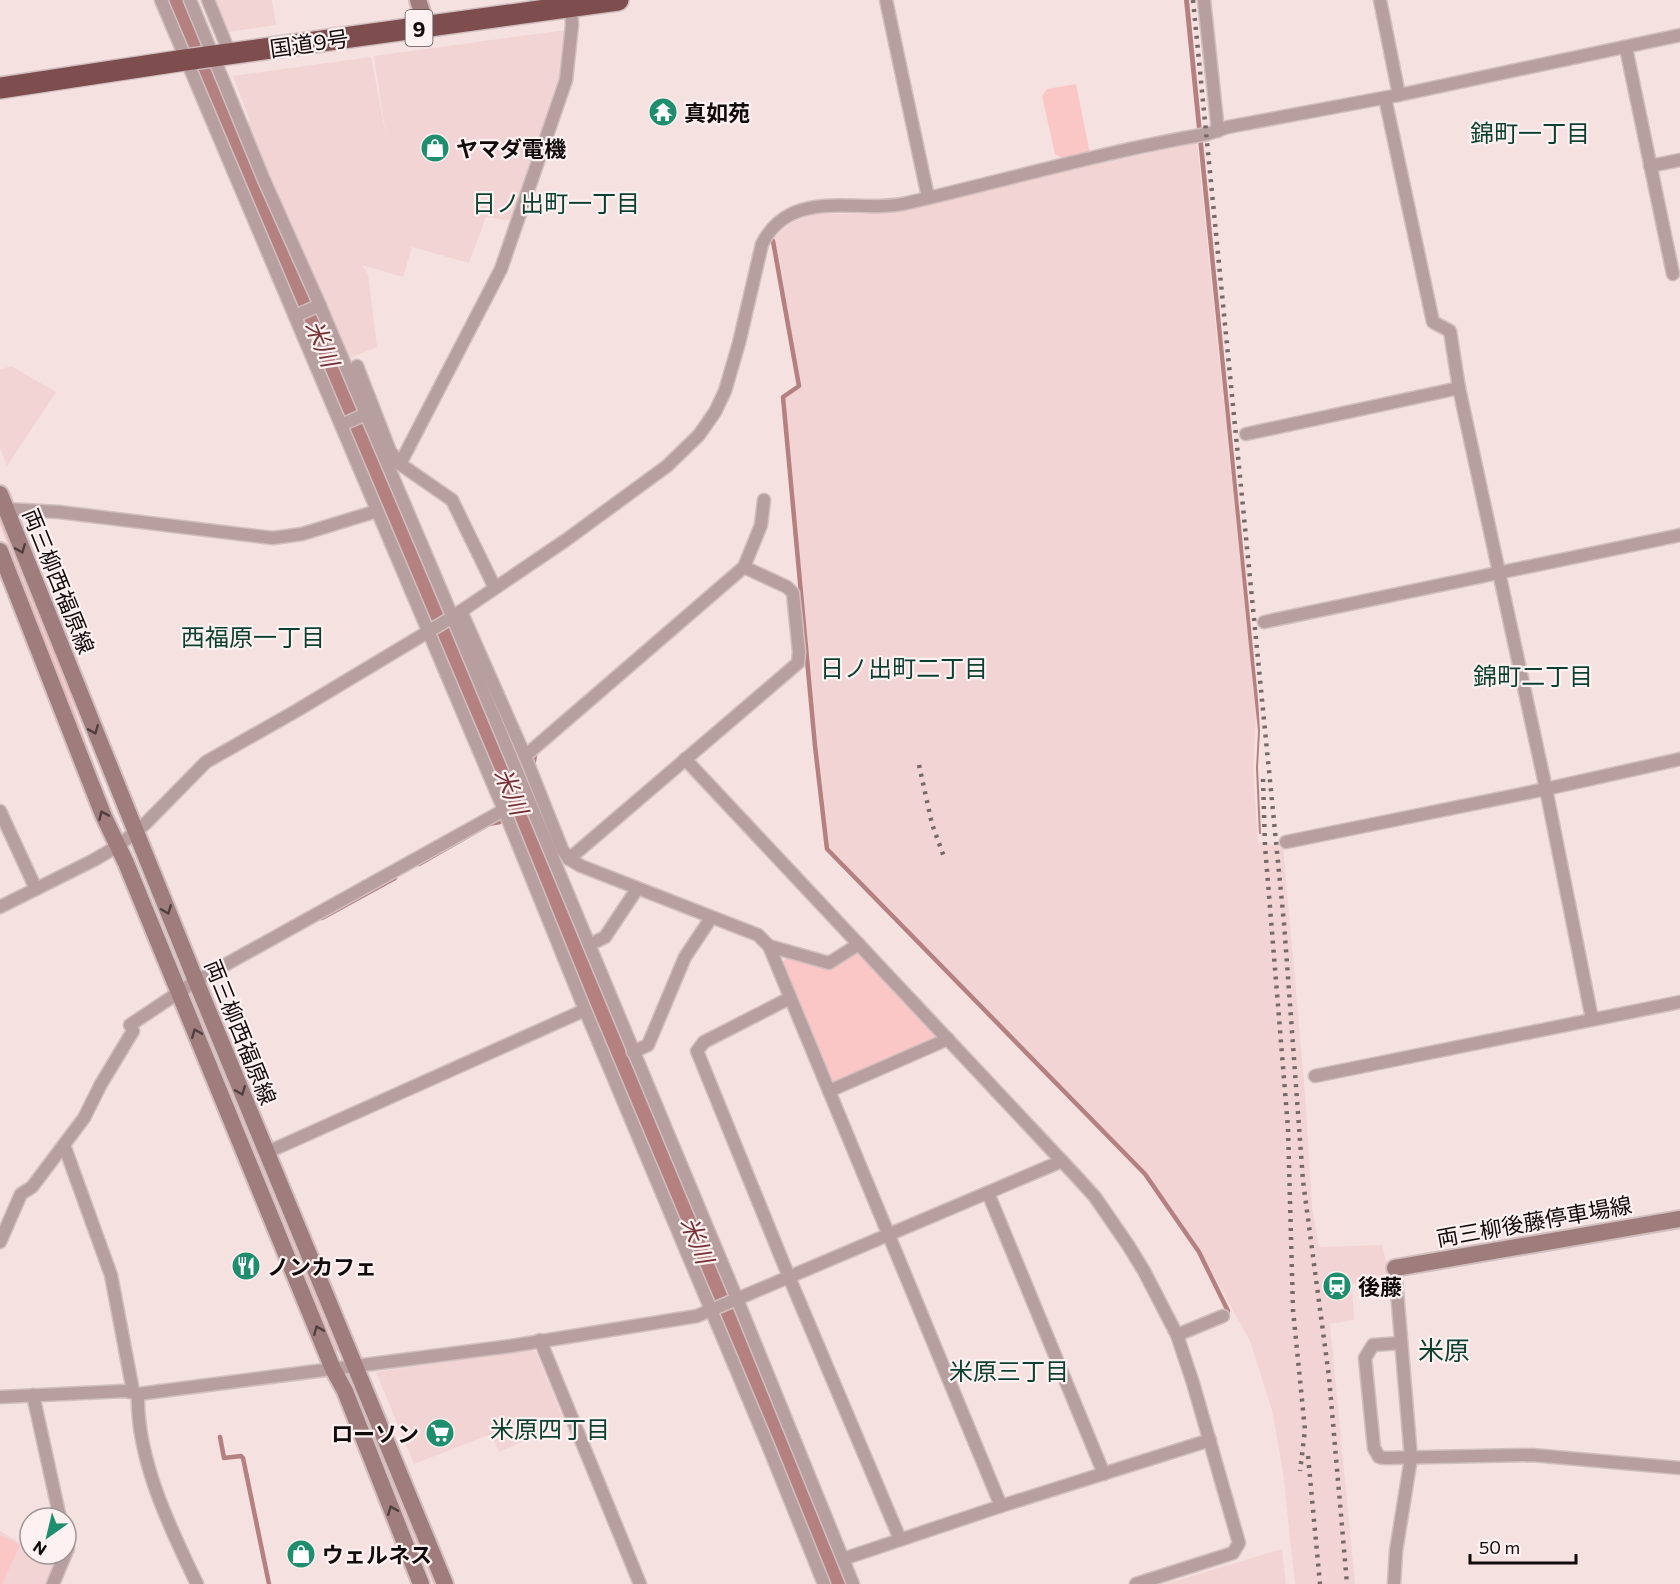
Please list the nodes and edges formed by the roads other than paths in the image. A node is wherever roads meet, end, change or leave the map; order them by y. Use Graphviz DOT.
graph roads {
  1 [pos="161,0"];
  2 [pos="190,0"];
  3 [pos="208,0"];
  4 [pos="418,0"];
  5 [pos="618,0"];
  6 [pos="886,0"];
  7 [pos="1204,0"];
  8 [pos="1380,0"];
  9 [pos="571,7"];
  10 [pos="427,27"];
  11 [pos="1680,35"];
  12 [pos="1626,48"];
  13 [pos="226,55"];
  14 [pos="189,59"];
  15 [pos="0,88"];
  16 [pos="1399,95"];
  17 [pos="1385,98"];
  18 [pos="1218,130"];
  19 [pos="1680,160"];
  20 [pos="1650,166"];
  21 [pos="928,197"];
  22 [pos="1673,274"];
  23 [pos="319,306"];
  24 [pos="300,314"];
  25 [pos="357,366"];
  26 [pos="1459,388"];
  27 [pos="367,414"];
  28 [pos="346,423"];
  29 [pos="1246,434"];
  30 [pos="400,464"];
  31 [pos="765,500"];
  32 [pos="3,502"];
  33 [pos="377,511"];
  34 [pos="1680,535"];
  35 [pos="0,551"];
  36 [pos="744,567"];
  37 [pos="1499,573"];
  38 [pos="495,588"];
  39 [pos="454,616"];
  40 [pos="1264,622"];
  41 [pos="429,629"];
  42 [pos="525,756"];
  43 [pos="685,759"];
  44 [pos="1680,759"];
  45 [pos="1546,789"];
  46 [pos="504,810"];
  47 [pos="0,811"];
  48 [pos="136,832"];
  49 [pos="1286,843"];
  50 [pos="118,846"];
  51 [pos="569,859"];
  52 [pos="36,889"];
  53 [pos="637,889"];
  54 [pos="0,907"];
  55 [pos="711,918"];
  56 [pos="597,941"];
  57 [pos="859,944"];
  58 [pos="770,946"];
  59 [pos="196,981"];
  60 [pos="180,992"];
  61 [pos="790,998"];
  62 [pos="1680,1002"];
  63 [pos="585,1010"];
  64 [pos="1592,1019"];
  65 [pos="948,1040"];
  66 [pos="633,1053"];
  67 [pos="1315,1076"];
  68 [pos="829,1091"];
  69 [pos="64,1145"];
  70 [pos="266,1152"];
  71 [pos="1062,1161"];
  72 [pos="988,1193"];
  73 [pos="1680,1219"];
  74 [pos="890,1235"];
  75 [pos="0,1242"];
  76 [pos="1395,1268"];
  77 [pos="789,1277"];
  78 [pos="736,1299"];
  79 [pos="714,1309"];
  80 [pos="1223,1316"];
  81 [pos="1177,1335"];
  82 [pos="540,1340"];
  83 [pos="1401,1343"];
  84 [pos="356,1366"];
  85 [pos="333,1368"];
  86 [pos="136,1393"];
  87 [pos="33,1395"];
  88 [pos="0,1396"];
  89 [pos="1210,1440"];
  90 [pos="1411,1458"];
  91 [pos="1680,1468"];
  92 [pos="1104,1474"];
  93 [pos="57,1506"];
  94 [pos="1001,1506"];
  95 [pos="900,1539"];
  96 [pos="843,1559"];
  97 [pos="60,1566"];
  98 [pos="53,1584"];
  99 [pos="197,1584"];
  100 [pos="422,1584"];
  101 [pos="445,1584"];
  102 [pos="640,1584"];
  103 [pos="824,1584"];
  104 [pos="853,1584"];
  105 [pos="1136,1584"];
  106 [pos="1394,1584"];
  1 -- 14 [label="street"];
  2 -- 23 [label="street"];
  3 -- 13 [label="street"];
  4 -- 10 [label="main road"];
  5 -- 9 [label="highway, 国道9号 / 9"];
  6 -- 21 [label="street"];
  7 -- 18 [label="street"];
  8 -- 16 [label="street"];
  9 -- 10 [label="highway, 国道9号 / 9"];
  9 -- 30 [label="street"];
  10 -- 13 [label="highway, 国道9号 / 9"];
  11 -- 12 [label="street"];
  12 -- 16 [label="street"];
  12 -- 20 [label="street"];
  13 -- 14 [label="highway, 国道9号 / 9"];
  14 -- 15 [label="highway, 国道9号 / 9"];
  14 -- 24 [label="street"];
  16 -- 17 [label="street"];
  17 -- 18 [label="street"];
  17 -- 26 [label="street"];
  18 -- 21 [label="street"];
  19 -- 20 [label="street"];
  20 -- 22 [label="street"];
  21 -- 38 [label="street"];
  23 -- 24 [label="street"];
  23 -- 27 [label="street"];
  24 -- 28 [label="street"];
  25 -- 27 [label="street"];
  26 -- 29 [label="street"];
  26 -- 37 [label="street"];
  27 -- 28 [label="street"];
  27 -- 30 [label="street"];
  27 -- 39 [label="street"];
  28 -- 33 [label="street"];
  30 -- 38 [label="street"];
  31 -- 36 [label="street"];
  32 -- 33 [label="street"];
  32 -- 48 [label="main road, 両三柳西福原線, one-way"];
  33 -- 41 [label="street"];
  34 -- 37 [label="street"];
  50 -- 35 [label="main road, 両三柳西福原線, one-way"];
  36 -- 42 [label="street"];
  36 -- 43 [label="street"];
  37 -- 40 [label="street"];
  37 -- 45 [label="street"];
  38 -- 39 [label="street"];
  39 -- 41 [label="street"];
  39 -- 42 [label="street"];
  39 -- 66 [label="street"];
  41 -- 46 [label="street"];
  41 -- 48 [label="street"];
  42 -- 51 [label="street"];
  43 -- 51 [label="street"];
  43 -- 57 [label="street"];
  44 -- 45 [label="street"];
  45 -- 49 [label="street"];
  45 -- 64 [label="street"];
  46 -- 59 [label="street"];
  46 -- 63 [label="street"];
  47 -- 52 [label="street"];
  48 -- 50 [label="street"];
  48 -- 59 [label="main road, 両三柳西福原線, one-way"];
  50 -- 52 [label="street"];
  50 -- 60 [label="main road, 両三柳西福原線"];
  51 -- 53 [label="street"];
  52 -- 54 [label="street"];
  53 -- 55 [label="street"];
  53 -- 56 [label="street"];
  55 -- 58 [label="street"];
  55 -- 66 [label="street"];
  57 -- 58 [label="street"];
  57 -- 65 [label="street"];
  58 -- 61 [label="street"];
  59 -- 60 [label="street"];
  59 -- 70 [label="main road, 両三柳西福原線, one-way"];
  60 -- 69 [label="street"];
  85 -- 60 [label="main road, 両三柳西福原線, one-way"];
  61 -- 68 [label="street"];
  61 -- 77 [label="street"];
  62 -- 64 [label="street"];
  63 -- 70 [label="street"];
  63 -- 79 [label="street"];
  64 -- 67 [label="street"];
  65 -- 68 [label="street"];
  65 -- 71 [label="street"];
  66 -- 78 [label="street"];
  68 -- 74 [label="street"];
  69 -- 75 [label="street"];
  69 -- 86 [label="street"];
  70 -- 84 [label="main road, 両三柳西福原線"];
  71 -- 72 [label="street"];
  71 -- 81 [label="street"];
  72 -- 74 [label="street"];
  72 -- 92 [label="street"];
  73 -- 76 [label="main road, 両三柳後藤停車場線"];
  74 -- 77 [label="street"];
  74 -- 94 [label="street"];
  76 -- 83 [label="street"];
  77 -- 78 [label="street"];
  77 -- 95 [label="street"];
  78 -- 79 [label="street"];
  78 -- 96 [label="street"];
  79 -- 82 [label="street"];
  79 -- 103 [label="street"];
  80 -- 81 [label="street"];
  81 -- 89 [label="street"];
  82 -- 84 [label="street"];
  82 -- 102 [label="street"];
  83 -- 90 [label="street"];
  83 -- 90 [label="street"];
  84 -- 85 [label="street"];
  84 -- 101 [label="main road, 両三柳西福原線"];
  85 -- 86 [label="street"];
  100 -- 85 [label="main road, 両三柳西福原線, one-way"];
  86 -- 87 [label="street"];
  86 -- 99 [label="street"];
  87 -- 88 [label="street"];
  87 -- 93 [label="street"];
  89 -- 92 [label="street"];
  89 -- 105 [label="street"];
  90 -- 91 [label="street"];
  90 -- 106 [label="street"];
  92 -- 94 [label="street"];
  94 -- 95 [label="street"];
  95 -- 96 [label="street"];
  96 -- 104 [label="street"];
  97 -- 98 [label="street"];
}
